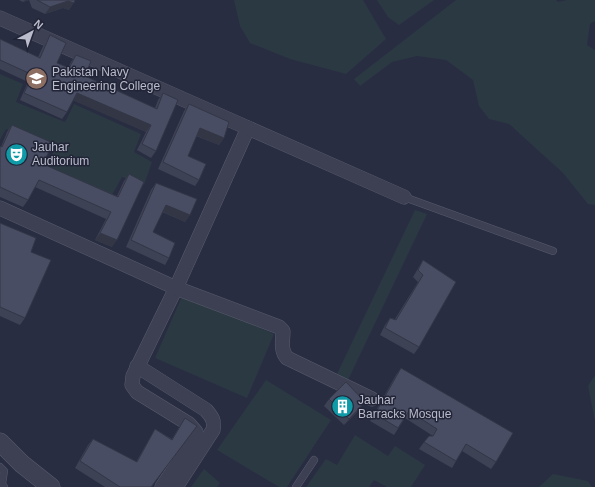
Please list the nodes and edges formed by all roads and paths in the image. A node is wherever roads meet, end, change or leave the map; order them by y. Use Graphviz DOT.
graph roads {
  1 [pos="0,18"];
  2 [pos="248,128"];
  3 [pos="404,197"];
  4 [pos="0,208"];
  5 [pos="553,251"];
  6 [pos="176,288"];
  7 [pos="138,366"];
  8 [pos="372,399"];
  9 [pos="0,442"];
  10 [pos="314,460"];
  11 [pos="0,467"];
  12 [pos="4,487"];
  13 [pos="51,487"];
  14 [pos="162,487"];
  15 [pos="176,487"];
  16 [pos="296,487"];
  1 -- 2 [label="street"];
  2 -- 3 [label="street"];
  2 -- 6 [label="street"];
  3 -- 5 [label="lane"];
  4 -- 6 [label="street"];
  6 -- 7 [label="street"];
  6 -- 8 [label="street"];
  7 -- 14 [label="street"];
  7 -- 15 [label="street"];
  9 -- 13 [label="street"];
  10 -- 16 [label="lane"];
  11 -- 12 [label="lane"];
}
